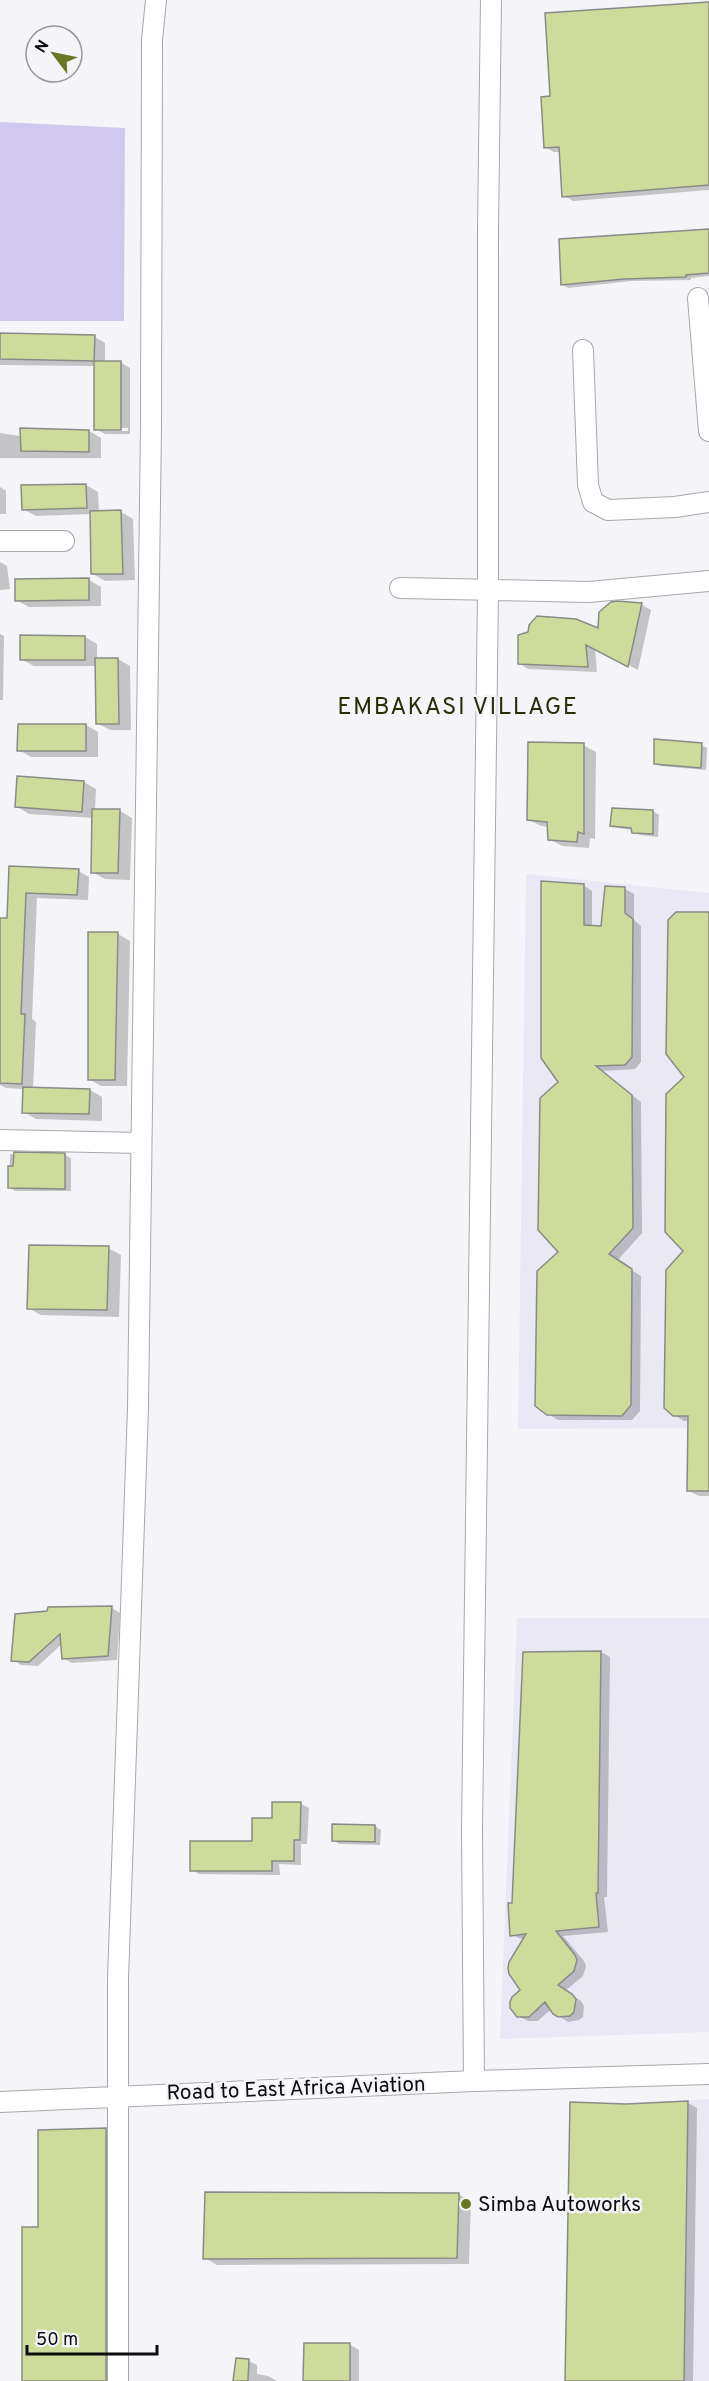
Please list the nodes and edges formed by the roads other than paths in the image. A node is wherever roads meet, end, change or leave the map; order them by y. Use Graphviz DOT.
graph roads {
  1 [pos="156,0"];
  2 [pos="491,0"];
  3 [pos="699,298"];
  4 [pos="583,350"];
  5 [pos="709,431"];
  6 [pos="709,502"];
  7 [pos="64,540"];
  8 [pos="0,541"];
  9 [pos="709,581"];
  10 [pos="400,588"];
  11 [pos="488,590"];
  12 [pos="0,1140"];
  13 [pos="141,1143"];
  14 [pos="709,2074"];
  15 [pos="474,2081"];
  16 [pos="118,2096"];
  17 [pos="0,2102"];
  18 [pos="118,2381"];
  1 -- 13 [label="street"];
  2 -- 11 [label="street"];
  3 -- 5 [label="street"];
  4 -- 6 [label="street"];
  7 -- 8 [label="street"];
  9 -- 11 [label="street"];
  10 -- 11 [label="street"];
  11 -- 15 [label="street"];
  12 -- 13 [label="street"];
  13 -- 16 [label="street"];
  14 -- 15 [label="street, Road to East Africa Aviation"];
  15 -- 16 [label="street, Road to East Africa Aviation"];
  16 -- 17 [label="street, Road to East Africa Aviation"];
  16 -- 18 [label="street"];
}
